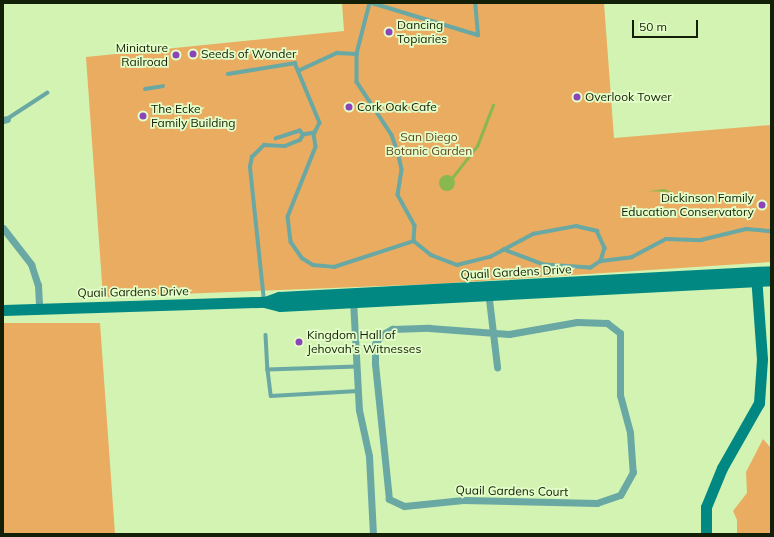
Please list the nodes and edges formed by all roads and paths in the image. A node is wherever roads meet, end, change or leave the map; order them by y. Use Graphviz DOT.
graph roads {
  1 [pos="371,3"];
  2 [pos="475,3"];
  3 [pos="357,54"];
  4 [pos="300,70"];
  5 [pos="228,74"];
  6 [pos="164,86"];
  7 [pos="144,89"];
  8 [pos="47,93"];
  9 [pos="5,120"];
  10 [pos="314,134"];
  11 [pos="303,135"];
  12 [pos="276,139"];
  13 [pos="3,228"];
  14 [pos="771,231"];
  15 [pos="414,242"];
  16 [pos="504,250"];
  17 [pos="601,260"];
  18 [pos="771,271"];
  19 [pos="756,278"];
  20 [pos="771,280"];
  21 [pos="488,291"];
  22 [pos="353,297"];
  23 [pos="264,302"];
  24 [pos="40,307"];
  25 [pos="3,310"];
  26 [pos="495,333"];
  27 [pos="266,335"];
  28 [pos="357,367"];
  29 [pos="497,367"];
  30 [pos="268,370"];
  31 [pos="358,391"];
  32 [pos="373,534"];
  33 [pos="706,534"];
  1 -- 2 [label="lane"];
  1 -- 3 [label="lane"];
  3 -- 4 [label="lane"];
  3 -- 15 [label="lane"];
  4 -- 5 [label="lane"];
  4 -- 10 [label="lane"];
  6 -- 7 [label="lane"];
  8 -- 9 [label="lane"];
  10 -- 11 [label="lane"];
  10 -- 15 [label="lane"];
  11 -- 12 [label="lane"];
  11 -- 23 [label="lane"];
  13 -- 24 [label="street"];
  14 -- 17 [label="lane"];
  15 -- 16 [label="lane"];
  16 -- 17 [label="lane"];
  16 -- 17 [label="lane"];
  18 -- 19 [label="main road, Quail Gardens Drive"];
  19 -- 20 [label="main road, Quail Gardens Drive"];
  19 -- 21 [label="main road, Quail Gardens Drive"];
  19 -- 33 [label="main road"];
  21 -- 22 [label="main road, Quail Gardens Drive"];
  21 -- 26 [label="street"];
  22 -- 23 [label="main road, Quail Gardens Drive"];
  22 -- 28 [label="street"];
  23 -- 24 [label="main road, Quail Gardens Drive"];
  24 -- 25 [label="main road, Quail Gardens Drive"];
  26 -- 26 [label="street, Quail Gardens Court"];
  26 -- 29 [label="street"];
  27 -- 30 [label="lane"];
  28 -- 30 [label="lane"];
  28 -- 31 [label="street"];
  30 -- 31 [label="lane"];
  31 -- 32 [label="street"];
}
